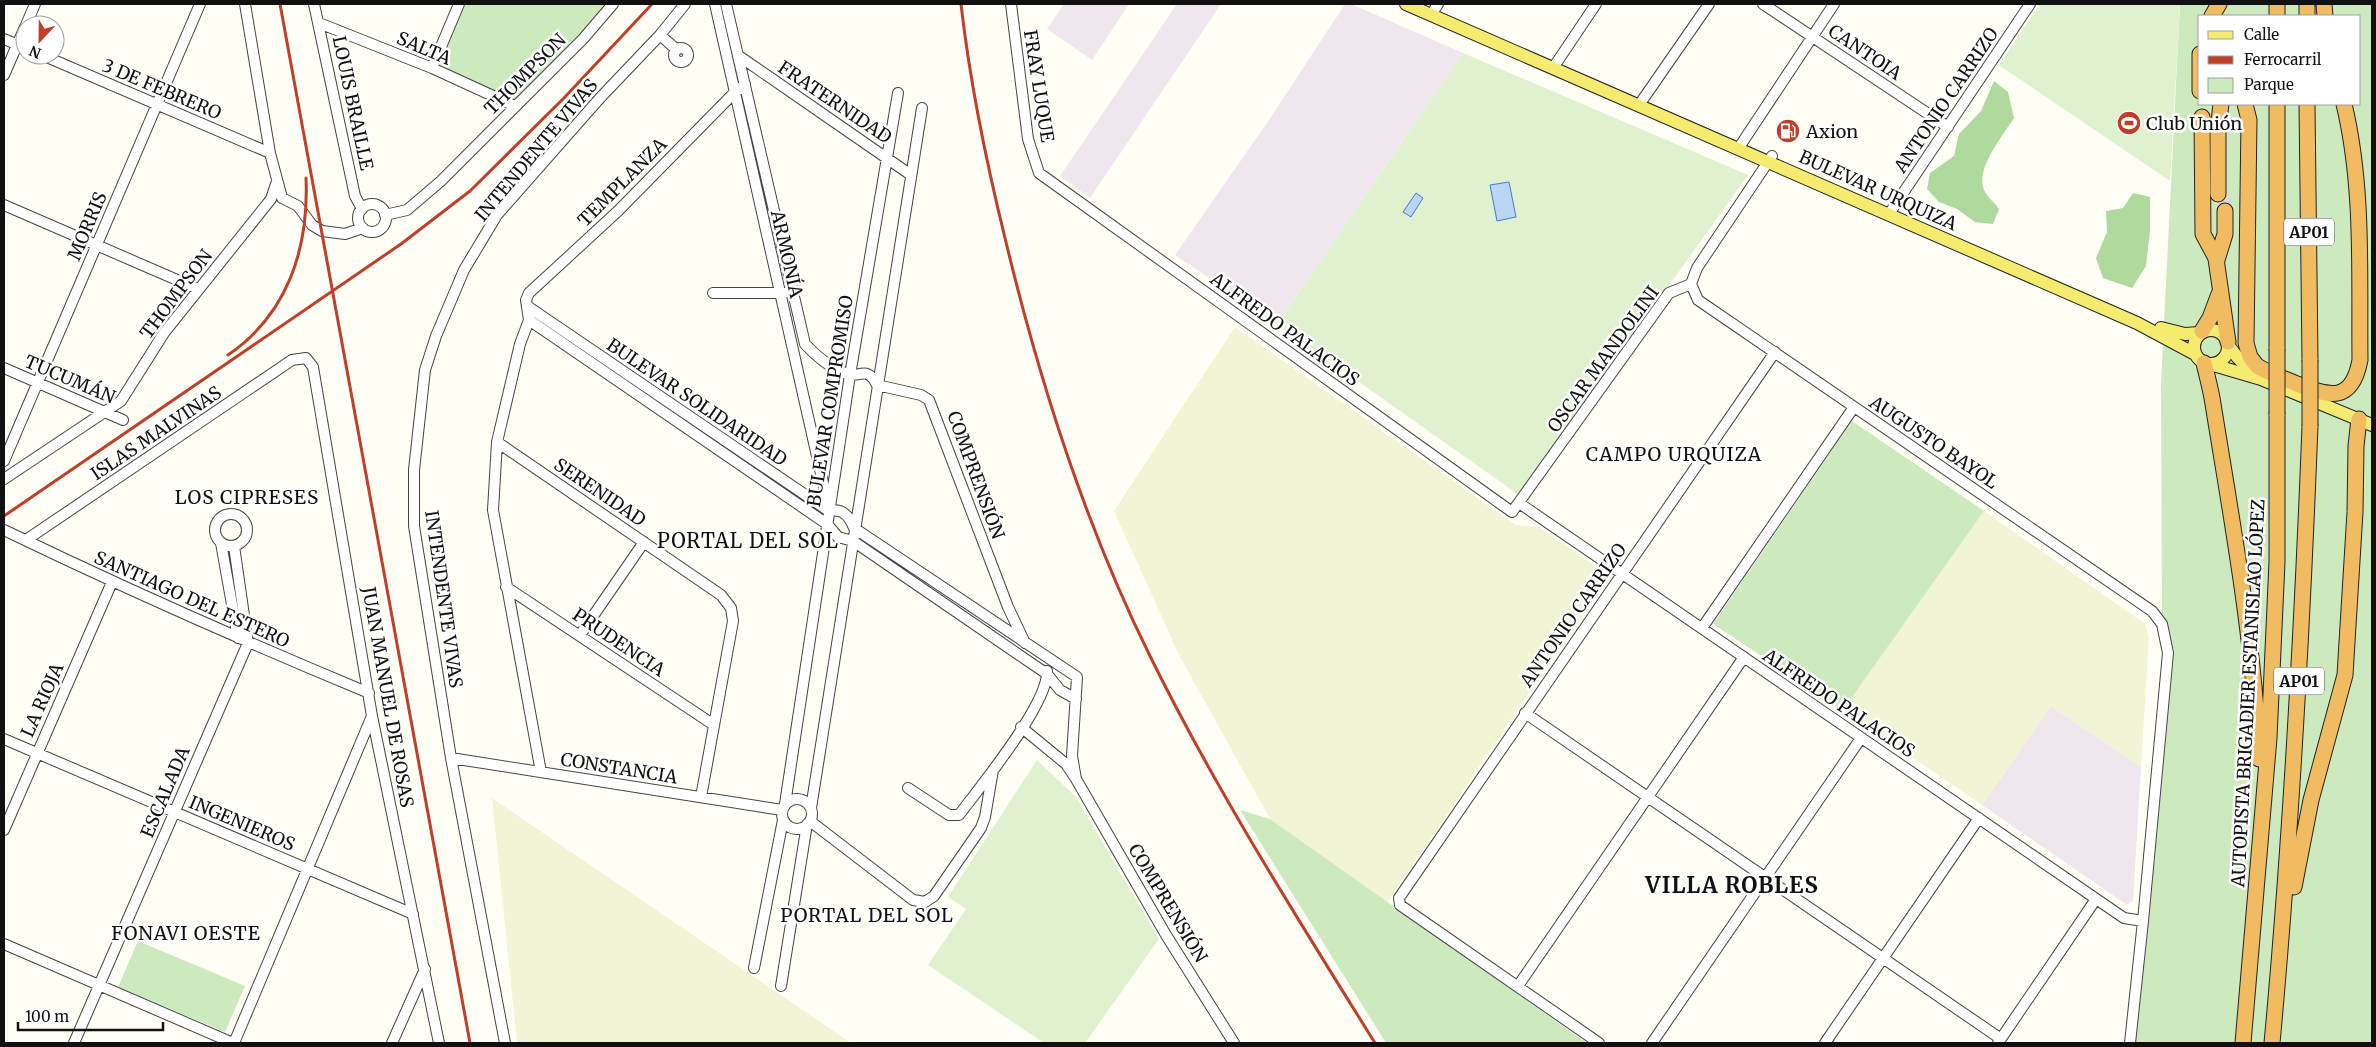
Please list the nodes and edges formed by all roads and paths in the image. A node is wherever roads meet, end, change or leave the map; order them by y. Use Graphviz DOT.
graph roads {
  1 [pos="200,4"];
  2 [pos="245,4"];
  3 [pos="314,4"];
  4 [pos="459,4"];
  5 [pos="613,4"];
  6 [pos="685,4"];
  7 [pos="715,4"];
  8 [pos="726,4"];
  9 [pos="1011,4"];
  10 [pos="1406,4"];
  11 [pos="1596,4"];
  12 [pos="1709,4"];
  13 [pos="1763,4"];
  14 [pos="1834,4"];
  15 [pos="2030,4"];
  16 [pos="2219,4"];
  17 [pos="1432,8"];
  18 [pos="2213,15"];
  19 [pos="319,23"];
  20 [pos="660,35"];
  21 [pos="1812,36"];
  22 [pos="677,50"];
  23 [pos="739,56"];
  24 [pos="15,57"];
  25 [pos="65,65"];
  26 [pos="1555,65"];
  27 [pos="432,68"];
  28 [pos="4,76"];
  29 [pos="746,84"];
  30 [pos="734,93"];
  31 [pos="898,93"];
  32 [pos="1641,103"];
  33 [pos="157,105"];
  34 [pos="2221,105"];
  35 [pos="2245,105"];
  36 [pos="2277,105"];
  37 [pos="2308,105"];
  38 [pos="2344,105"];
  39 [pos="515,106"];
  40 [pos="922,108"];
  41 [pos="2201,110"];
  42 [pos="1948,127"];
  43 [pos="1740,146"];
  44 [pos="270,153"];
  45 [pos="888,158"];
  46 [pos="1769,159"];
  47 [pos="1039,173"];
  48 [pos="911,176"];
  49 [pos="276,184"];
  50 [pos="4,205"];
  51 [pos="362,209"];
  52 [pos="2218,211"];
  53 [pos="1891,212"];
  54 [pos="386,215"];
  55 [pos="362,228"];
  56 [pos="97,245"];
  57 [pos="2217,260"];
  58 [pos="1691,284"];
  59 [pos="2220,288"];
  60 [pos="198,289"];
  61 [pos="779,292"];
  62 [pos="794,293"];
  63 [pos="713,294"];
  64 [pos="527,306"];
  65 [pos="529,320"];
  66 [pos="2201,332"];
  67 [pos="2228,343"];
  68 [pos="1775,352"];
  69 [pos="306,358"];
  70 [pos="2203,360"];
  71 [pos="4,368"];
  72 [pos="850,375"];
  73 [pos="2261,379"];
  74 [pos="38,383"];
  75 [pos="877,385"];
  76 [pos="1854,407"];
  77 [pos="105,412"];
  78 [pos="124,420"];
  79 [pos="2366,422"];
  80 [pos="497,442"];
  81 [pos="4,461"];
  82 [pos="4,479"];
  83 [pos="1519,502"];
  84 [pos="829,511"];
  85 [pos="1512,512"];
  86 [pos="827,524"];
  87 [pos="854,528"];
  88 [pos="4,530"];
  89 [pos="26,540"];
  90 [pos="853,541"];
  91 [pos="644,542"];
  92 [pos="221,543"];
  93 [pos="234,546"];
  94 [pos="1622,573"];
  95 [pos="112,582"];
  96 [pos="506,587"];
  97 [pos="1702,628"];
  98 [pos="580,636"];
  99 [pos="243,641"];
  100 [pos="1025,644"];
  101 [pos="1045,657"];
  102 [pos="1744,657"];
  103 [pos="1047,674"];
  104 [pos="369,693"];
  105 [pos="1076,700"];
  106 [pos="1525,713"];
  107 [pos="372,716"];
  108 [pos="714,725"];
  109 [pos="1021,727"];
  110 [pos="1861,738"];
  111 [pos="4,739"];
  112 [pos="37,753"];
  113 [pos="450,758"];
  114 [pos="993,770"];
  115 [pos="541,772"];
  116 [pos="1076,779"];
  117 [pos="908,788"];
  118 [pos="701,797"];
  119 [pos="1648,797"];
  120 [pos="810,808"];
  121 [pos="783,811"];
  122 [pos="174,812"];
  123 [pos="1979,818"];
  124 [pos="809,822"];
  125 [pos="2263,823"];
  126 [pos="4,830"];
  127 [pos="308,869"];
  128 [pos="1766,878"];
  129 [pos="2096,899"];
  130 [pos="413,914"];
  131 [pos="2143,921"];
  132 [pos="2283,934"];
  133 [pos="4,944"];
  134 [pos="1883,958"];
  135 [pos="754,968"];
  136 [pos="425,970"];
  137 [pos="99,985"];
  138 [pos="781,986"];
  139 [pos="1518,986"];
  140 [pos="1999,1041"];
  141 [pos="74,1043"];
  142 [pos="234,1043"];
  143 [pos="392,1043"];
  144 [pos="439,1043"];
  145 [pos="505,1043"];
  146 [pos="1234,1043"];
  147 [pos="1600,1043"];
  148 [pos="1652,1043"];
  149 [pos="1825,1043"];
  150 [pos="2130,1043"];
  151 [pos="2243,1043"];
  152 [pos="2272,1043"];
  1 -- 33 [label="street, MORRIS"];
  2 -- 44 [label="street"];
  3 -- 19 [label="street, LOUIS BRAILLE"];
  4 -- 27 [label="street"];
  5 -- 39 [label="street, THOMPSON"];
  6 -- 20 [label="street, INTENDENTE VIVAS"];
  7 -- 30 [label="street, ARMONÍA"];
  8 -- 23 [label="street, ARMONÍA"];
  9 -- 47 [label="street, FRAY LUQUE"];
  10 -- 17 [label="main road, BULEVAR URQUIZA"];
  11 -- 26 [label="street"];
  12 -- 32 [label="street"];
  13 -- 21 [label="street, CANTOIA"];
  14 -- 21 [label="street"];
  15 -- 42 [label="street, ANTONIO CARRIZO"];
  16 -- 18 [label="highway"];
  17 -- 26 [label="main road, BULEVAR URQUIZA"];
  19 -- 27 [label="street, SALTA"];
  19 -- 51 [label="street, LOUIS BRAILLE"];
  20 -- 22 [label="street"];
  20 -- 113 [label="street, INTENDENTE VIVAS"];
  21 -- 42 [label="street, CANTOIA"];
  21 -- 43 [label="street"];
  23 -- 29 [label="street, ARMONÍA"];
  23 -- 45 [label="street, FRATERNIDAD"];
  24 -- 28 [label="street"];
  25 -- 33 [label="street, 3 DE FEBRERO"];
  26 -- 32 [label="main road, BULEVAR URQUIZA"];
  27 -- 39 [label="street, SALTA"];
  29 -- 30 [label="street, TEMPLANZA"];
  29 -- 62 [label="street, ARMONÍA"];
  30 -- 61 [label="street, ARMONÍA"];
  30 -- 64 [label="street, TEMPLANZA"];
  31 -- 45 [label="street, BULEVAR COMPROMISO"];
  32 -- 43 [label="main road, BULEVAR URQUIZA"];
  33 -- 44 [label="street, 3 DE FEBRERO"];
  33 -- 56 [label="street, MORRIS"];
  34 -- 41 [label="highway"];
  35 -- 38 [label="highway"];
  36 -- 125 [label="highway, AUTOPISTA BRIGADIER ESTANISLAO LÓPEZ / AP01, bridge"];
  37 -- 132 [label="highway, AP01, bridge"];
  39 -- 54 [label="street, THOMPSON"];
  40 -- 48 [label="street"];
  41 -- 57 [label="highway"];
  42 -- 53 [label="street, ANTONIO CARRIZO"];
  43 -- 46 [label="main road, BULEVAR URQUIZA"];
  44 -- 49 [label="street"];
  45 -- 48 [label="street, FRATERNIDAD"];
  45 -- 72 [label="street, BULEVAR COMPROMISO"];
  46 -- 53 [label="main road, BULEVAR URQUIZA"];
  46 -- 58 [label="street"];
  47 -- 85 [label="street, ALFREDO PALACIOS"];
  48 -- 75 [label="street"];
  49 -- 55 [label="street"];
  49 -- 60 [label="street, THOMPSON"];
  50 -- 56 [label="street"];
  51 -- 54 [label="street"];
  51 -- 55 [label="street"];
  52 -- 57 [label="highway"];
  53 -- 66 [label="main road, BULEVAR URQUIZA"];
  53 -- 70 [label="main road, BULEVAR URQUIZA"];
  54 -- 55 [label="street"];
  56 -- 60 [label="street"];
  56 -- 74 [label="street, MORRIS"];
  57 -- 59 [label="highway"];
  58 -- 68 [label="street, AUGUSTO BAYOL"];
  58 -- 83 [label="street, OSCAR MANDOLINI"];
  59 -- 66 [label="highway"];
  59 -- 67 [label="highway"];
  60 -- 77 [label="street, THOMPSON"];
  61 -- 62 [label="street"];
  61 -- 63 [label="street"];
  61 -- 84 [label="street, ARMONÍA"];
  62 -- 72 [label="street, ARMONÍA"];
  64 -- 65 [label="street"];
  64 -- 84 [label="street, BULEVAR SOLIDARIDAD"];
  65 -- 80 [label="street"];
  65 -- 86 [label="street, BULEVAR SOLIDARIDAD"];
  66 -- 67 [label="main road"];
  66 -- 70 [label="main road"];
  67 -- 70 [label="main road"];
  67 -- 73 [label="main road, BULEVAR URQUIZA"];
  68 -- 76 [label="street, AUGUSTO BAYOL"];
  68 -- 94 [label="street, ANTONIO CARRIZO"];
  69 -- 89 [label="street, ISLAS MALVINAS"];
  69 -- 104 [label="street, JUAN MANUEL DE ROSAS"];
  70 -- 73 [label="main road, BULEVAR URQUIZA"];
  70 -- 125 [label="highway"];
  71 -- 74 [label="street, TUCUMÁN"];
  72 -- 75 [label="street, COMPRENSIÓN"];
  72 -- 84 [label="street, BULEVAR COMPROMISO"];
  73 -- 79 [label="main road, BULEVAR URQUIZA"];
  74 -- 77 [label="street, TUCUMÁN"];
  74 -- 81 [label="street, MORRIS"];
  75 -- 87 [label="street"];
  75 -- 100 [label="street, COMPRENSIÓN"];
  76 -- 97 [label="street"];
  76 -- 131 [label="street, AUGUSTO BAYOL"];
  77 -- 78 [label="street, TUCUMÁN"];
  77 -- 82 [label="street, THOMPSON"];
  79 -- 132 [label="highway"];
  80 -- 91 [label="street, SERENIDAD"];
  80 -- 96 [label="street"];
  83 -- 85 [label="street, OSCAR MANDOLINI"];
  83 -- 94 [label="street, ALFREDO PALACIOS"];
  84 -- 86 [label="street, BULEVAR COMPROMISO"];
  84 -- 87 [label="street, BULEVAR SOLIDARIDAD"];
  86 -- 90 [label="street, BULEVAR SOLIDARIDAD"];
  86 -- 121 [label="street, BULEVAR COMPROMISO"];
  87 -- 90 [label="street"];
  87 -- 100 [label="street, BULEVAR SOLIDARIDAD"];
  88 -- 89 [label="street, SANTIAGO DEL ESTERO"];
  89 -- 95 [label="street, SANTIAGO DEL ESTERO"];
  90 -- 103 [label="street, BULEVAR SOLIDARIDAD"];
  90 -- 120 [label="street"];
  91 -- 98 [label="street"];
  91 -- 108 [label="street, SERENIDAD"];
  92 -- 93 [label="street"];
  92 -- 93 [label="street"];
  92 -- 99 [label="street"];
  93 -- 99 [label="street"];
  94 -- 97 [label="street, ALFREDO PALACIOS"];
  94 -- 106 [label="street, ANTONIO CARRIZO"];
  95 -- 99 [label="street, SANTIAGO DEL ESTERO"];
  95 -- 112 [label="street, LA RIOJA"];
  96 -- 98 [label="street, PRUDENCIA"];
  96 -- 115 [label="street"];
  97 -- 102 [label="street, ALFREDO PALACIOS"];
  98 -- 108 [label="street, PRUDENCIA"];
  99 -- 104 [label="street, SANTIAGO DEL ESTERO"];
  99 -- 122 [label="street, ESCALADA"];
  100 -- 101 [label="street, BULEVAR SOLIDARIDAD"];
  101 -- 103 [label="street"];
  101 -- 105 [label="street, BULEVAR SOLIDARIDAD"];
  102 -- 110 [label="street, ALFREDO PALACIOS"];
  102 -- 119 [label="street"];
  103 -- 105 [label="street, BULEVAR SOLIDARIDAD"];
  103 -- 109 [label="street"];
  104 -- 107 [label="street, JUAN MANUEL DE ROSAS"];
  105 -- 116 [label="street, COMPRENSIÓN"];
  106 -- 119 [label="street"];
  106 -- 139 [label="street, ANTONIO CARRIZO"];
  107 -- 127 [label="street"];
  107 -- 130 [label="street, JUAN MANUEL DE ROSAS"];
  108 -- 118 [label="street"];
  109 -- 114 [label="street"];
  109 -- 116 [label="street, COMPRENSIÓN"];
  110 -- 123 [label="street, ALFREDO PALACIOS"];
  110 -- 128 [label="street"];
  111 -- 112 [label="street, INGENIEROS"];
  112 -- 122 [label="street, INGENIEROS"];
  112 -- 126 [label="street, LA RIOJA"];
  113 -- 115 [label="street, CONSTANCIA"];
  113 -- 145 [label="street, INTENDENTE VIVAS"];
  114 -- 117 [label="street"];
  114 -- 124 [label="street"];
  115 -- 118 [label="street, CONSTANCIA"];
  116 -- 146 [label="street, COMPRENSIÓN"];
  118 -- 121 [label="street, CONSTANCIA"];
  119 -- 128 [label="street"];
  119 -- 139 [label="street"];
  120 -- 121 [label="street"];
  120 -- 124 [label="street"];
  121 -- 124 [label="street"];
  121 -- 135 [label="street, BULEVAR COMPROMISO"];
  122 -- 127 [label="street, INGENIEROS"];
  122 -- 137 [label="street, ESCALADA"];
  123 -- 129 [label="street, ALFREDO PALACIOS"];
  123 -- 134 [label="street"];
  124 -- 138 [label="street"];
  125 -- 151 [label="highway, AUTOPISTA BRIGADIER ESTANISLAO LÓPEZ / AP01"];
  127 -- 130 [label="street, INGENIEROS"];
  127 -- 142 [label="street"];
  128 -- 134 [label="street"];
  128 -- 148 [label="street"];
  129 -- 131 [label="street, ALFREDO PALACIOS"];
  129 -- 140 [label="street"];
  130 -- 136 [label="street, JUAN MANUEL DE ROSAS"];
  131 -- 150 [label="street"];
  132 -- 152 [label="highway, AP01"];
  133 -- 137 [label="street"];
  134 -- 140 [label="street"];
  134 -- 149 [label="street"];
  136 -- 143 [label="street"];
  136 -- 144 [label="street, JUAN MANUEL DE ROSAS"];
  137 -- 141 [label="street, ESCALADA"];
  137 -- 142 [label="street"];
  139 -- 147 [label="street"];
}
